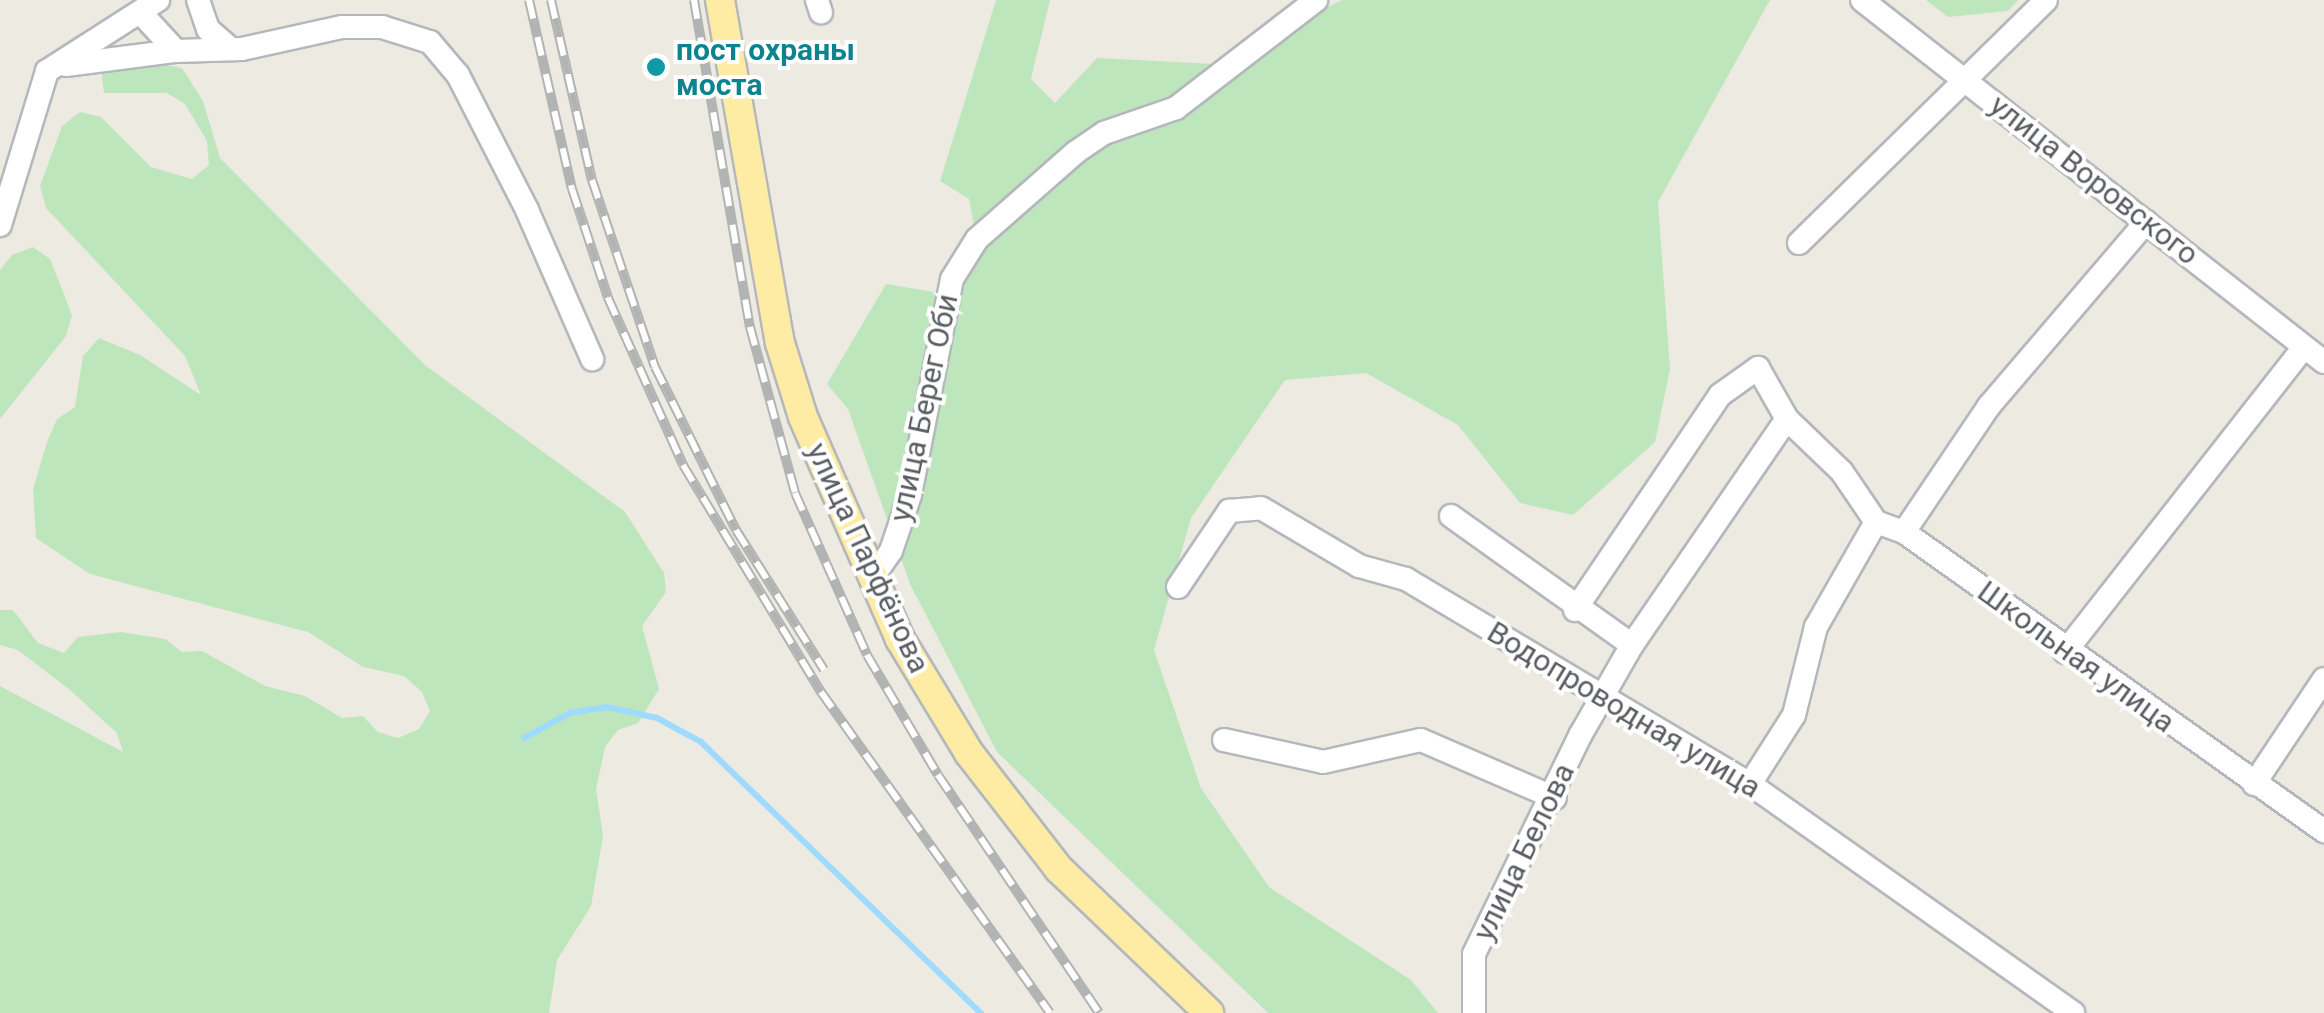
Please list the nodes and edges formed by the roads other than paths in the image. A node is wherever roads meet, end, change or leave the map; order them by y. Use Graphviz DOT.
graph roads {
  1 [pos="198,0"];
  2 [pos="720,0"];
  3 [pos="1316,0"];
  4 [pos="1862,0"];
  5 [pos="2046,0"];
  6 [pos="149,6"];
  7 [pos="231,49"];
  8 [pos="176,51"];
  9 [pos="47,71"];
  10 [pos="1966,79"];
  11 [pos="2146,222"];
  12 [pos="0,225"];
  13 [pos="1799,243"];
  14 [pos="2304,347"];
  15 [pos="592,359"];
  16 [pos="2324,362"];
  17 [pos="1787,419"];
  18 [pos="1451,516"];
  19 [pos="1876,522"];
  20 [pos="1904,532"];
  21 [pos="872,578"];
  22 [pos="1178,588"];
  23 [pos="1575,610"];
  24 [pos="1632,644"];
  25 [pos="2065,652"];
  26 [pos="2324,679"];
  27 [pos="1602,697"];
  28 [pos="1224,740"];
  29 [pos="1750,784"];
  30 [pos="2254,784"];
  31 [pos="1555,798"];
  32 [pos="2324,830"];
  33 [pos="1208,1013"];
  34 [pos="1474,1013"];
  35 [pos="2073,1013"];
  1 -- 7 [label="street"];
  2 -- 21 [label="main road, улица Парфёнова"];
  3 -- 21 [label="street, улица Берег Оби"];
  4 -- 10 [label="street, улица Воровского"];
  5 -- 10 [label="street"];
  6 -- 8 [label="street"];
  6 -- 9 [label="street"];
  7 -- 8 [label="street"];
  7 -- 15 [label="street"];
  8 -- 9 [label="street"];
  9 -- 12 [label="street"];
  10 -- 11 [label="street, улица Воровского"];
  10 -- 13 [label="street"];
  11 -- 14 [label="street, улица Воровского"];
  11 -- 20 [label="street"];
  14 -- 16 [label="street, улица Воровского"];
  14 -- 25 [label="street"];
  17 -- 19 [label="street"];
  17 -- 23 [label="street"];
  17 -- 24 [label="street, улица Белова"];
  18 -- 23 [label="street"];
  19 -- 20 [label="street, Школьная улица"];
  19 -- 29 [label="street"];
  20 -- 25 [label="street, Школьная улица"];
  21 -- 33 [label="main road, улица Парфёнова"];
  22 -- 27 [label="street, Водопроводная улица"];
  23 -- 24 [label="street"];
  24 -- 27 [label="street, улица Белова"];
  25 -- 30 [label="street, Школьная улица"];
  26 -- 30 [label="street"];
  27 -- 29 [label="street, Водопроводная улица"];
  27 -- 31 [label="street, улица Белова"];
  28 -- 31 [label="street"];
  29 -- 35 [label="street, Водопроводная улица"];
  30 -- 32 [label="street, Школьная улица"];
  31 -- 34 [label="street, улица Белова"];
}
